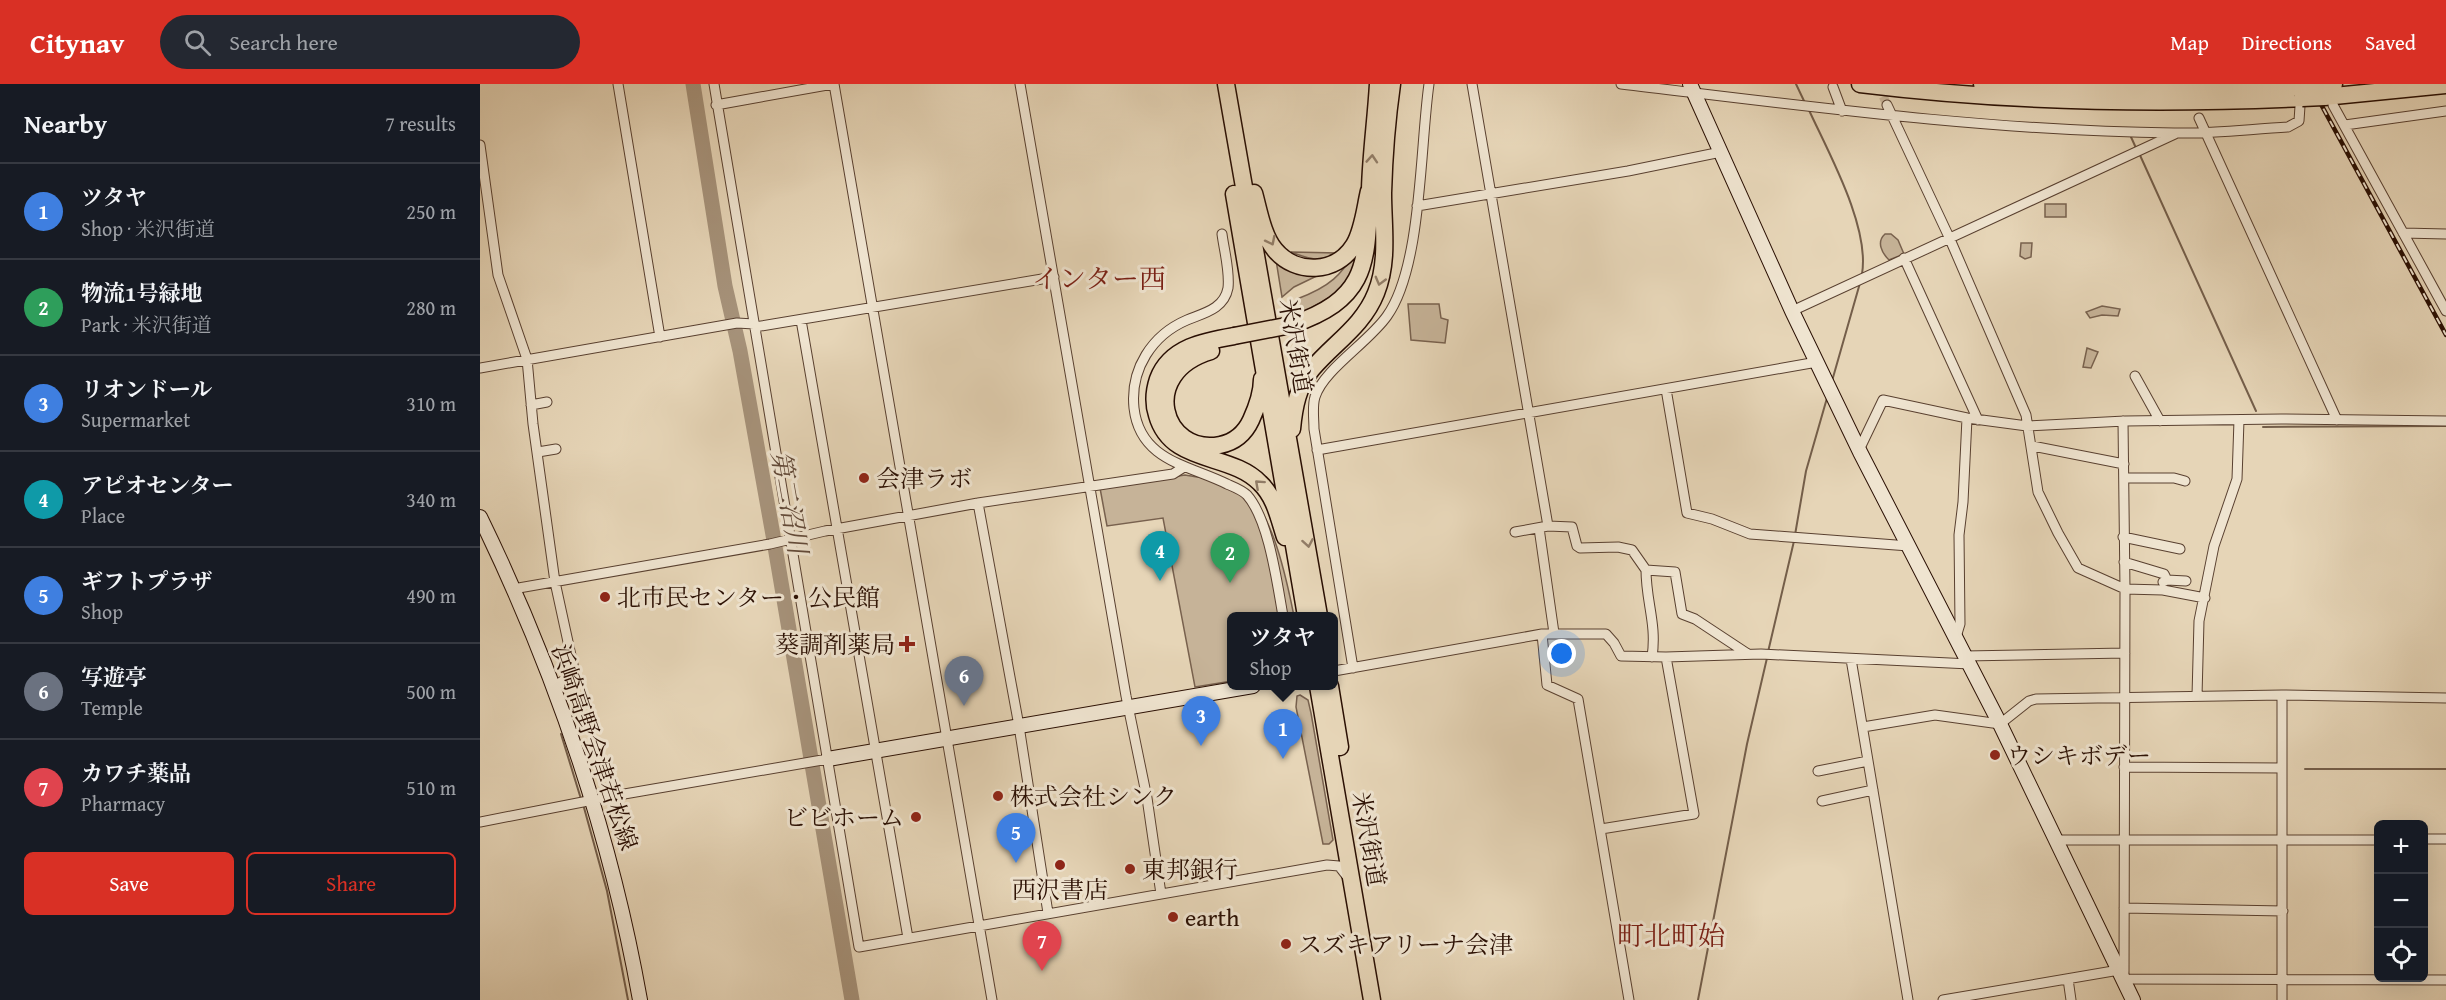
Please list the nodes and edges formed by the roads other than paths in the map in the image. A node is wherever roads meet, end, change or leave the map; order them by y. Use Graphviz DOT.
graph roads {
  1 [pos="618,84"];
  2 [pos="714,84"];
  3 [pos="834,84"];
  4 [pos="1020,84"];
  5 [pos="1215,84"];
  6 [pos="1227,84"];
  7 [pos="1378,84"];
  8 [pos="1382,84"];
  9 [pos="1392,84"];
  10 [pos="1399,84"];
  11 [pos="1429,84"];
  12 [pos="1472,84"];
  13 [pos="1621,84"];
  14 [pos="1860,84"];
  15 [pos="1982,84"];
  16 [pos="2446,85"];
  17 [pos="1833,87"];
  18 [pos="1692,89"];
  19 [pos="2328,93"];
  20 [pos="2299,97"];
  21 [pos="716,105"];
  22 [pos="1887,105"];
  23 [pos="1842,111"];
  24 [pos="2446,111"];
  25 [pos="1383,115"];
  26 [pos="1892,118"];
  27 [pos="2199,118"];
  28 [pos="2345,125"];
  29 [pos="2205,131"];
  30 [pos="2177,134"];
  31 [pos="480,145"];
  32 [pos="1721,152"];
  33 [pos="1376,192"];
  34 [pos="1490,193"];
  35 [pos="1417,206"];
  36 [pos="2403,233"];
  37 [pos="1222,234"];
  38 [pos="2446,234"];
  39 [pos="1949,237"];
  40 [pos="1904,258"];
  41 [pos="1054,277"];
  42 [pos="872,307"];
  43 [pos="1792,310"];
  44 [pos="2446,311"];
  45 [pos="801,320"];
  46 [pos="754,325"];
  47 [pos="660,337"];
  48 [pos="1236,341"];
  49 [pos="1262,358"];
  50 [pos="527,359"];
  51 [pos="1817,362"];
  52 [pos="480,368"];
  53 [pos="2135,376"];
  54 [pos="1666,388"];
  55 [pos="548,402"];
  56 [pos="531,405"];
  57 [pos="1528,413"];
  58 [pos="1967,418"];
  59 [pos="1978,420"];
  60 [pos="2239,420"];
  61 [pos="2337,420"];
  62 [pos="2123,421"];
  63 [pos="2160,421"];
  64 [pos="2446,421"];
  65 [pos="2027,426"];
  66 [pos="1289,444"];
  67 [pos="2032,446"];
  68 [pos="556,449"];
  69 [pos="1317,450"];
  70 [pos="1859,450"];
  71 [pos="538,452"];
  72 [pos="2124,464"];
  73 [pos="1184,467"];
  74 [pos="2124,478"];
  75 [pos="2186,481"];
  76 [pos="1089,486"];
  77 [pos="978,503"];
  78 [pos="910,516"];
  79 [pos="480,517"];
  80 [pos="1544,527"];
  81 [pos="836,529"];
  82 [pos="1515,532"];
  83 [pos="2123,537"];
  84 [pos="790,538"];
  85 [pos="1909,546"];
  86 [pos="2180,549"];
  87 [pos="2124,562"];
  88 [pos="1646,570"];
  89 [pos="2167,580"];
  90 [pos="2186,581"];
  91 [pos="555,582"];
  92 [pos="513,589"];
  93 [pos="2125,589"];
  94 [pos="2163,590"];
  95 [pos="2205,598"];
  96 [pos="1282,612"];
  97 [pos="1305,612"];
  98 [pos="1305,612"];
  99 [pos="1319,612"];
  100 [pos="1554,633"];
  101 [pos="1542,634"];
  102 [pos="1956,637"];
  103 [pos="2125,653"];
  104 [pos="1748,654"];
  105 [pos="1652,657"];
  106 [pos="1666,657"];
  107 [pos="1851,659"];
  108 [pos="1967,660"];
  109 [pos="1353,668"];
  110 [pos="1338,670"];
  111 [pos="554,686"];
  112 [pos="1229,690"];
  113 [pos="1319,690"];
  114 [pos="1331,690"];
  115 [pos="2282,695"];
  116 [pos="2198,696"];
  117 [pos="2124,697"];
  118 [pos="2446,698"];
  119 [pos="1128,707"];
  120 [pos="2000,724"];
  121 [pos="1018,726"];
  122 [pos="1863,727"];
  123 [pos="945,739"];
  124 [pos="876,751"];
  125 [pos="818,761"];
  126 [pos="1868,761"];
  127 [pos="2124,767"];
  128 [pos="2282,768"];
  129 [pos="1818,771"];
  130 [pos="1873,790"];
  131 [pos="589,801"];
  132 [pos="1822,801"];
  133 [pos="480,822"];
  134 [pos="1601,829"];
  135 [pos="1344,837"];
  136 [pos="2428,839"];
  137 [pos="2446,839"];
  138 [pos="2057,840"];
  139 [pos="2125,840"];
  140 [pos="2374,840"];
  141 [pos="2282,841"];
  142 [pos="1327,865"];
  143 [pos="1161,894"];
  144 [pos="2124,908"];
  145 [pos="2283,911"];
  146 [pos="1048,913"];
  147 [pos="1358,916"];
  148 [pos="980,925"];
  149 [pos="908,938"];
  150 [pos="2122,975"];
  151 [pos="2068,979"];
  152 [pos="2446,980"];
  153 [pos="2282,981"];
  154 [pos="640,1000"];
  155 [pos="992,1000"];
  156 [pos="1372,1000"];
  157 [pos="1383,1000"];
  158 [pos="1629,1000"];
  159 [pos="1908,1000"];
  160 [pos="1943,1000"];
  161 [pos="2071,1000"];
  162 [pos="2133,1000"];
  163 [pos="2282,1000"];
  1 -- 47 [label="street"];
  2 -- 21 [label="street"];
  3 -- 21 [label="street"];
  3 -- 42 [label="street"];
  4 -- 41 [label="street"];
  5 -- 49 [label="highway, 米沢街道"];
  6 -- 33 [label="highway, one-way"];
  6 -- 66 [label="highway, 米沢街道"];
  7 -- 25 [label="highway"];
  8 -- 25 [label="highway"];
  9 -- 25 [label="highway"];
  10 -- 25 [label="highway"];
  11 -- 35 [label="street"];
  12 -- 34 [label="street"];
  13 -- 18 [label="street"];
  14 -- 20 [label="highway"];
  15 -- 20 [label="highway"];
  16 -- 19 [label="highway"];
  17 -- 23 [label="street"];
  18 -- 23 [label="street"];
  18 -- 32 [label="street"];
  19 -- 20 [label="highway, bridge"];
  19 -- 28 [label="street"];
  20 -- 29 [label="street"];
  21 -- 46 [label="street"];
  22 -- 26 [label="street"];
  23 -- 26 [label="street"];
  24 -- 28 [label="street"];
  25 -- 33 [label="highway"];
  26 -- 30 [label="street"];
  26 -- 39 [label="street"];
  27 -- 29 [label="street"];
  28 -- 36 [label="street"];
  29 -- 30 [label="street"];
  29 -- 61 [label="street"];
  30 -- 39 [label="street"];
  31 -- 50 [label="street"];
  32 -- 34 [label="street"];
  32 -- 43 [label="street"];
  33 -- 48 [label="highway, bridge"];
  33 -- 66 [label="highway, one-way"];
  34 -- 35 [label="street"];
  34 -- 57 [label="street"];
  35 -- 69 [label="street"];
  36 -- 38 [label="street"];
  36 -- 44 [label="street"];
  37 -- 73 [label="street"];
  39 -- 40 [label="street"];
  39 -- 65 [label="street"];
  40 -- 43 [label="street"];
  40 -- 59 [label="street"];
  41 -- 42 [label="street"];
  41 -- 76 [label="street"];
  42 -- 45 [label="street"];
  42 -- 78 [label="street"];
  43 -- 51 [label="street"];
  45 -- 46 [label="street"];
  45 -- 81 [label="street"];
  46 -- 47 [label="street"];
  46 -- 84 [label="street"];
  47 -- 50 [label="street"];
  48 -- 49 [label="highway"];
  98 -- 48 [label="highway, one-way"];
  49 -- 97 [label="highway, 米沢街道"];
  50 -- 52 [label="street"];
  50 -- 56 [label="street"];
  51 -- 54 [label="street"];
  51 -- 70 [label="street"];
  53 -- 63 [label="street"];
  54 -- 57 [label="street"];
  54 -- 85 [label="street"];
  55 -- 56 [label="street"];
  56 -- 71 [label="street"];
  57 -- 69 [label="street"];
  57 -- 80 [label="street"];
  58 -- 59 [label="street"];
  58 -- 70 [label="street"];
  58 -- 102 [label="street"];
  59 -- 65 [label="street"];
  60 -- 61 [label="street"];
  60 -- 63 [label="street"];
  60 -- 95 [label="street"];
  61 -- 64 [label="street"];
  62 -- 63 [label="street"];
  62 -- 65 [label="street"];
  62 -- 72 [label="street"];
  65 -- 67 [label="street"];
  66 -- 99 [label="highway, 米沢街道, one-way"];
  67 -- 72 [label="street"];
  67 -- 93 [label="street"];
  68 -- 71 [label="street"];
  69 -- 109 [label="street"];
  70 -- 85 [label="street"];
  71 -- 91 [label="street"];
  72 -- 74 [label="street"];
  73 -- 76 [label="street"];
  73 -- 96 [label="street"];
  74 -- 75 [label="street"];
  74 -- 83 [label="street"];
  76 -- 77 [label="street"];
  76 -- 119 [label="street"];
  77 -- 78 [label="street"];
  77 -- 121 [label="street"];
  78 -- 81 [label="street"];
  78 -- 123 [label="street"];
  79 -- 92 [label="street, 浜崎高野会津若松線"];
  80 -- 82 [label="street"];
  80 -- 88 [label="street"];
  80 -- 100 [label="street"];
  81 -- 84 [label="street"];
  81 -- 124 [label="street"];
  83 -- 86 [label="street"];
  83 -- 87 [label="street"];
  84 -- 91 [label="street"];
  84 -- 125 [label="street"];
  85 -- 102 [label="street"];
  87 -- 89 [label="street"];
  87 -- 93 [label="street"];
  88 -- 104 [label="street"];
  88 -- 105 [label="street"];
  89 -- 90 [label="street"];
  89 -- 94 [label="street"];
  91 -- 92 [label="street"];
  91 -- 111 [label="street"];
  92 -- 111 [label="street, 浜崎高野会津若松線"];
  93 -- 94 [label="street"];
  93 -- 103 [label="street"];
  94 -- 95 [label="street"];
  95 -- 116 [label="street"];
  100 -- 101 [label="street"];
  100 -- 105 [label="street"];
  101 -- 109 [label="street"];
  101 -- 134 [label="street"];
  102 -- 108 [label="street"];
  103 -- 108 [label="street"];
  103 -- 117 [label="street"];
  104 -- 106 [label="street"];
  104 -- 107 [label="street"];
  105 -- 106 [label="street"];
  106 -- 134 [label="street"];
  107 -- 108 [label="street"];
  107 -- 122 [label="street"];
  108 -- 120 [label="street"];
  109 -- 110 [label="street"];
  111 -- 131 [label="street, 浜崎高野会津若松線"];
  112 -- 119 [label="street"];
  113 -- 135 [label="highway, 米沢街道"];
  114 -- 157 [label="highway, 米沢街道"];
  115 -- 116 [label="street"];
  115 -- 118 [label="street"];
  115 -- 128 [label="street"];
  116 -- 117 [label="street"];
  117 -- 120 [label="street"];
  117 -- 127 [label="street"];
  119 -- 121 [label="street"];
  119 -- 143 [label="street"];
  120 -- 122 [label="street"];
  120 -- 138 [label="street"];
  121 -- 123 [label="street"];
  121 -- 146 [label="street"];
  122 -- 126 [label="street"];
  123 -- 124 [label="street"];
  123 -- 148 [label="street"];
  124 -- 125 [label="street"];
  124 -- 149 [label="street"];
  125 -- 131 [label="street"];
  125 -- 149 [label="street"];
  126 -- 129 [label="street"];
  126 -- 130 [label="street"];
  127 -- 128 [label="street"];
  127 -- 139 [label="street"];
  128 -- 141 [label="street"];
  130 -- 132 [label="street"];
  130 -- 159 [label="street"];
  131 -- 133 [label="street"];
  131 -- 154 [label="street, 浜崎高野会津若松線"];
  134 -- 158 [label="street"];
  135 -- 142 [label="street"];
  135 -- 147 [label="highway, 米沢街道"];
  136 -- 137 [label="street"];
  138 -- 139 [label="street"];
  138 -- 150 [label="street"];
  139 -- 141 [label="street"];
  139 -- 144 [label="street"];
  140 -- 141 [label="street"];
  141 -- 145 [label="street"];
  142 -- 143 [label="street"];
  142 -- 147 [label="street"];
  143 -- 146 [label="street"];
  144 -- 145 [label="street"];
  144 -- 150 [label="street"];
  145 -- 153 [label="street"];
  146 -- 148 [label="street"];
  147 -- 156 [label="highway, 米沢街道"];
  148 -- 149 [label="street"];
  148 -- 155 [label="street"];
  150 -- 151 [label="street"];
  150 -- 153 [label="street"];
  150 -- 162 [label="street"];
  151 -- 160 [label="street"];
  151 -- 161 [label="street"];
  152 -- 153 [label="street"];
  153 -- 163 [label="street"];
}
